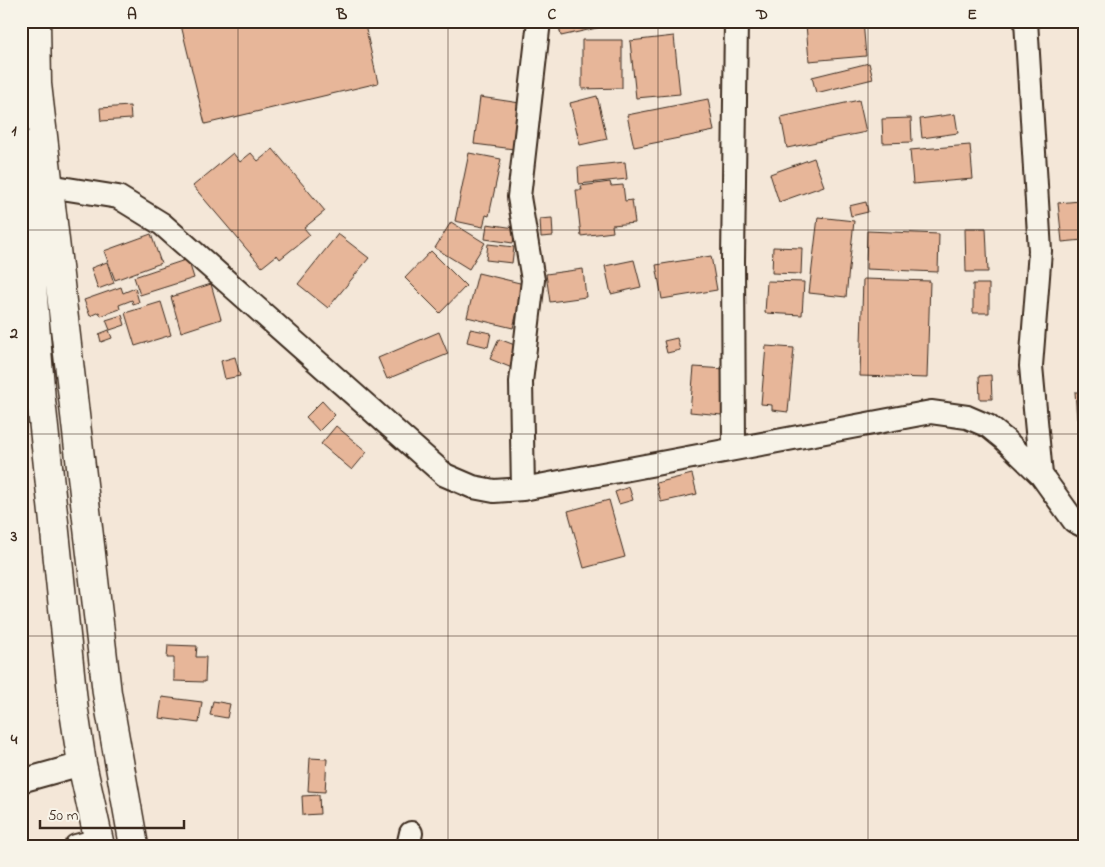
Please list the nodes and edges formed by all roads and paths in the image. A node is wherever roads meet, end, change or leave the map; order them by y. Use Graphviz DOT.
graph roads {
  1 [pos="36,21"];
  2 [pos="539,21"];
  3 [pos="736,21"];
  4 [pos="1026,21"];
  5 [pos="21,144"];
  6 [pos="49,186"];
  7 [pos="734,449"];
  8 [pos="1041,475"];
  9 [pos="523,489"];
  10 [pos="1084,526"];
  11 [pos="82,764"];
  12 [pos="21,781"];
  13 [pos="92,844"];
  14 [pos="134,846"];
  1 -- 6 [label="main road"];
  2 -- 9 [label="street"];
  3 -- 7 [label="street"];
  4 -- 8 [label="street"];
  5 -- 11 [label="main road"];
  6 -- 9 [label="street"];
  6 -- 14 [label="main road"];
  7 -- 8 [label="street"];
  7 -- 9 [label="street"];
  8 -- 10 [label="street"];
  11 -- 12 [label="street"];
  11 -- 13 [label="main road"];
}
